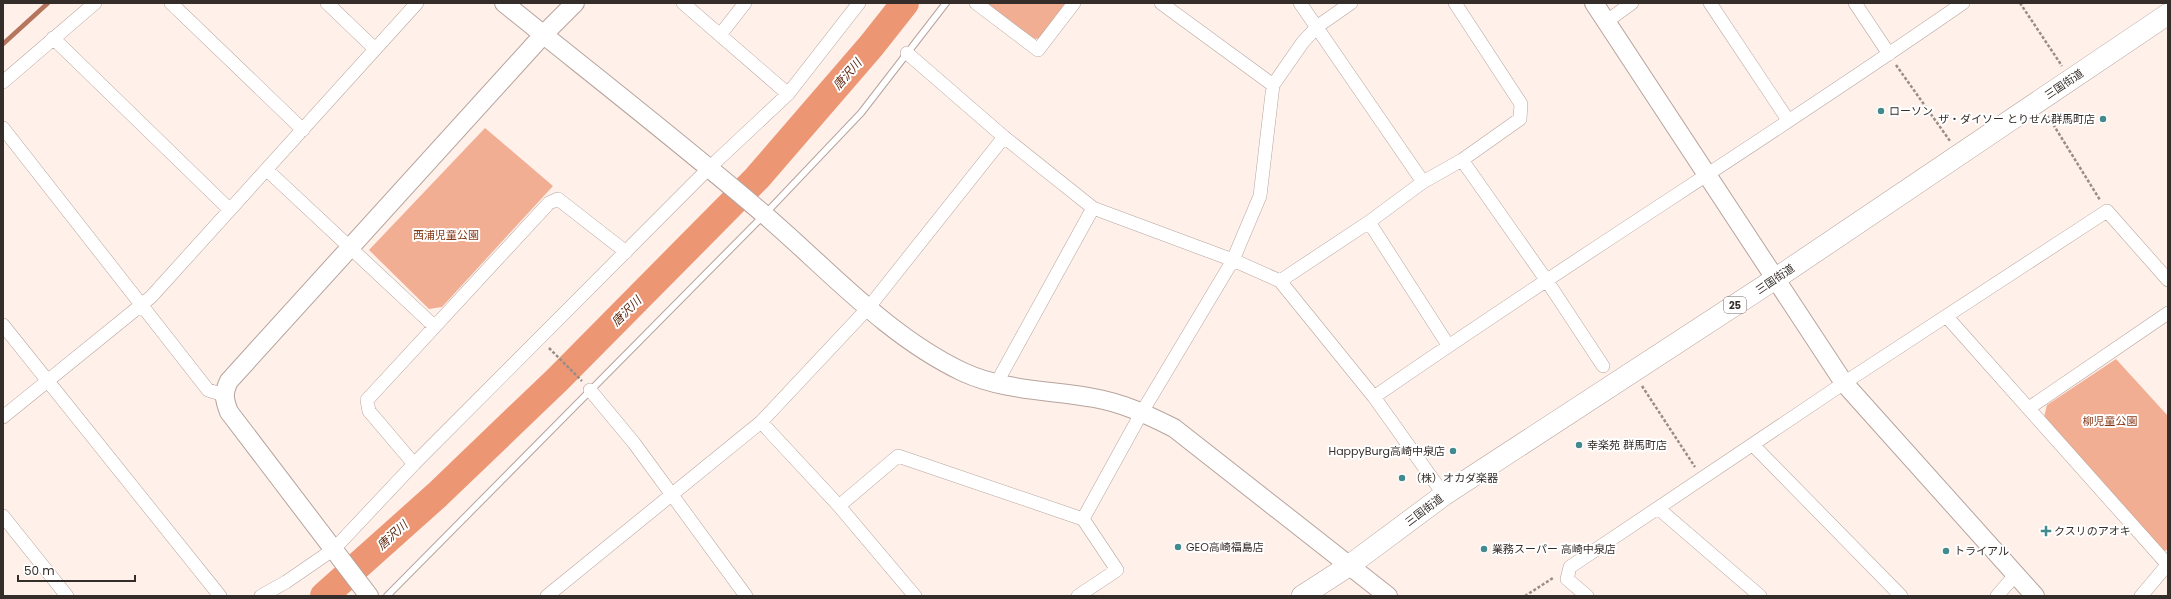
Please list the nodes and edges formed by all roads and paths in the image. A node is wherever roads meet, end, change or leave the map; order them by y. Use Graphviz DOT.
graph roads {
  1 [pos="95,3"];
  2 [pos="171,3"];
  3 [pos="327,3"];
  4 [pos="417,3"];
  5 [pos="504,3"];
  6 [pos="575,3"];
  7 [pos="683,3"];
  8 [pos="745,3"];
  9 [pos="859,3"];
  10 [pos="946,3"];
  11 [pos="976,3"];
  12 [pos="1074,3"];
  13 [pos="1161,3"];
  14 [pos="1300,3"];
  15 [pos="1351,3"];
  16 [pos="1455,3"];
  17 [pos="1594,3"];
  18 [pos="1632,3"];
  19 [pos="1710,3"];
  20 [pos="1855,3"];
  21 [pos="1963,3"];
  22 [pos="2020,3"];
  23 [pos="2168,14"];
  24 [pos="1607,21"];
  25 [pos="1318,26"];
  26 [pos="543,35"];
  27 [pos="720,35"];
  28 [pos="53,38"];
  29 [pos="375,49"];
  30 [pos="908,54"];
  31 [pos="1889,54"];
  32 [pos="2071,80"];
  33 [pos="3,82"];
  34 [pos="1273,84"];
  35 [pos="788,94"];
  36 [pos="2038,102"];
  37 [pos="1788,120"];
  38 [pos="3,128"];
  39 [pos="302,130"];
  40 [pos="1004,137"];
  41 [pos="1960,155"];
  42 [pos="1462,160"];
  43 [pos="267,170"];
  44 [pos="711,171"];
  45 [pos="1707,176"];
  46 [pos="1423,182"];
  47 [pos="1093,208"];
  48 [pos="229,210"];
  49 [pos="2107,211"];
  50 [pos="763,213"];
  51 [pos="1369,222"];
  52 [pos="351,247"];
  53 [pos="626,252"];
  54 [pos="1233,260"];
  55 [pos="1775,279"];
  56 [pos="2168,280"];
  57 [pos="1280,281"];
  58 [pos="1547,281"];
  59 [pos="141,305"];
  60 [pos="869,307"];
  61 [pos="2168,313"];
  62 [pos="1947,317"];
  63 [pos="3,325"];
  64 [pos="434,326"];
  65 [pos="1448,345"];
  66 [pos="549,348"];
  67 [pos="1603,366"];
  68 [pos="1633,372"];
  69 [pos="48,383"];
  70 [pos="996,384"];
  71 [pos="1844,384"];
  72 [pos="586,386"];
  73 [pos="224,395"];
  74 [pos="1374,397"];
  75 [pos="2029,408"];
  76 [pos="1142,412"];
  77 [pos="3,417"];
  78 [pos="761,422"];
  79 [pos="1753,445"];
  80 [pos="414,464"];
  81 [pos="1702,479"];
  82 [pos="671,493"];
  83 [pos="1444,495"];
  84 [pos="839,506"];
  85 [pos="1659,508"];
  86 [pos="3,516"];
  87 [pos="1083,519"];
  88 [pos="337,553"];
  89 [pos="1350,565"];
  90 [pos="2168,565"];
  91 [pos="1570,567"];
  92 [pos="2015,575"];
  93 [pos="549,595"];
  94 [pos="67,596"];
  95 [pos="220,596"];
  96 [pos="261,596"];
  97 [pos="369,596"];
  98 [pos="387,596"];
  99 [pos="746,596"];
  100 [pos="915,596"];
  101 [pos="1078,596"];
  102 [pos="1302,596"];
  103 [pos="1388,596"];
  104 [pos="1525,596"];
  105 [pos="1587,596"];
  106 [pos="1760,596"];
  107 [pos="1901,596"];
  108 [pos="1997,596"];
  109 [pos="2035,596"];
  110 [pos="2140,596"];
  1 -- 28 [label="street"];
  2 -- 39 [label="street"];
  3 -- 29 [label="street"];
  4 -- 29 [label="street"];
  5 -- 26 [label="street"];
  6 -- 26 [label="street"];
  7 -- 27 [label="street"];
  8 -- 27 [label="street"];
  9 -- 35 [label="street"];
  10 -- 30 [label="lane"];
  11 -- 12 [label="street"];
  13 -- 34 [label="street"];
  14 -- 25 [label="street"];
  15 -- 25 [label="street"];
  16 -- 42 [label="street"];
  17 -- 24 [label="street"];
  18 -- 24 [label="street"];
  19 -- 37 [label="street"];
  20 -- 31 [label="street"];
  21 -- 31 [label="street"];
  22 -- 32 [label="path"];
  23 -- 32 [label="main road, 三国街道 / 25"];
  24 -- 45 [label="street"];
  25 -- 34 [label="street"];
  25 -- 46 [label="street"];
  26 -- 44 [label="street"];
  26 -- 52 [label="street"];
  27 -- 35 [label="street"];
  28 -- 33 [label="street"];
  28 -- 48 [label="street"];
  29 -- 39 [label="street"];
  30 -- 40 [label="street"];
  30 -- 50 [label="lane"];
  31 -- 37 [label="street"];
  31 -- 41 [label="path"];
  32 -- 36 [label="main road, 三国街道 / 25"];
  34 -- 54 [label="street"];
  35 -- 44 [label="street"];
  36 -- 41 [label="main road, 三国街道 / 25"];
  36 -- 49 [label="path"];
  37 -- 45 [label="street"];
  38 -- 59 [label="street"];
  39 -- 43 [label="street"];
  40 -- 47 [label="street"];
  40 -- 60 [label="street"];
  41 -- 55 [label="main road, 三国街道 / 25"];
  42 -- 46 [label="street"];
  42 -- 58 [label="street"];
  43 -- 48 [label="street"];
  43 -- 52 [label="street"];
  44 -- 50 [label="street"];
  44 -- 53 [label="street"];
  45 -- 55 [label="street"];
  45 -- 58 [label="street"];
  46 -- 51 [label="street"];
  47 -- 54 [label="street"];
  47 -- 70 [label="street"];
  48 -- 59 [label="street"];
  49 -- 56 [label="street"];
  49 -- 62 [label="street"];
  50 -- 60 [label="street"];
  50 -- 72 [label="lane"];
  51 -- 57 [label="street"];
  51 -- 65 [label="street"];
  52 -- 64 [label="street"];
  52 -- 73 [label="street"];
  53 -- 64 [label="street"];
  53 -- 80 [label="street"];
  54 -- 57 [label="street"];
  54 -- 76 [label="street"];
  55 -- 68 [label="main road, 三国街道 / 25"];
  55 -- 71 [label="street"];
  57 -- 74 [label="street"];
  58 -- 65 [label="street"];
  58 -- 67 [label="street"];
  59 -- 69 [label="street"];
  59 -- 73 [label="street"];
  60 -- 70 [label="street"];
  60 -- 78 [label="street"];
  61 -- 75 [label="street"];
  62 -- 71 [label="street"];
  62 -- 75 [label="street"];
  63 -- 69 [label="street"];
  64 -- 80 [label="street"];
  65 -- 74 [label="street"];
  66 -- 72 [label="path"];
  68 -- 81 [label="path"];
  68 -- 83 [label="main road, 三国街道 / 25"];
  69 -- 77 [label="street"];
  69 -- 95 [label="street"];
  70 -- 76 [label="street"];
  71 -- 79 [label="street"];
  71 -- 92 [label="street"];
  72 -- 82 [label="street"];
  72 -- 98 [label="lane"];
  73 -- 88 [label="street"];
  74 -- 83 [label="street"];
  75 -- 90 [label="street"];
  76 -- 87 [label="street"];
  76 -- 89 [label="street"];
  78 -- 82 [label="street"];
  78 -- 84 [label="street"];
  79 -- 81 [label="street"];
  79 -- 107 [label="street"];
  80 -- 88 [label="street"];
  81 -- 85 [label="street"];
  82 -- 93 [label="street"];
  82 -- 99 [label="street"];
  83 -- 89 [label="main road, 三国街道 / 25"];
  84 -- 87 [label="street"];
  84 -- 100 [label="street"];
  85 -- 91 [label="street"];
  85 -- 106 [label="street"];
  86 -- 94 [label="street"];
  87 -- 101 [label="street"];
  88 -- 96 [label="street"];
  88 -- 97 [label="street"];
  89 -- 102 [label="main road, 三国街道 / 25"];
  89 -- 103 [label="street"];
  90 -- 110 [label="street"];
  91 -- 104 [label="path"];
  91 -- 105 [label="street"];
  92 -- 108 [label="street"];
  92 -- 109 [label="street"];
}
